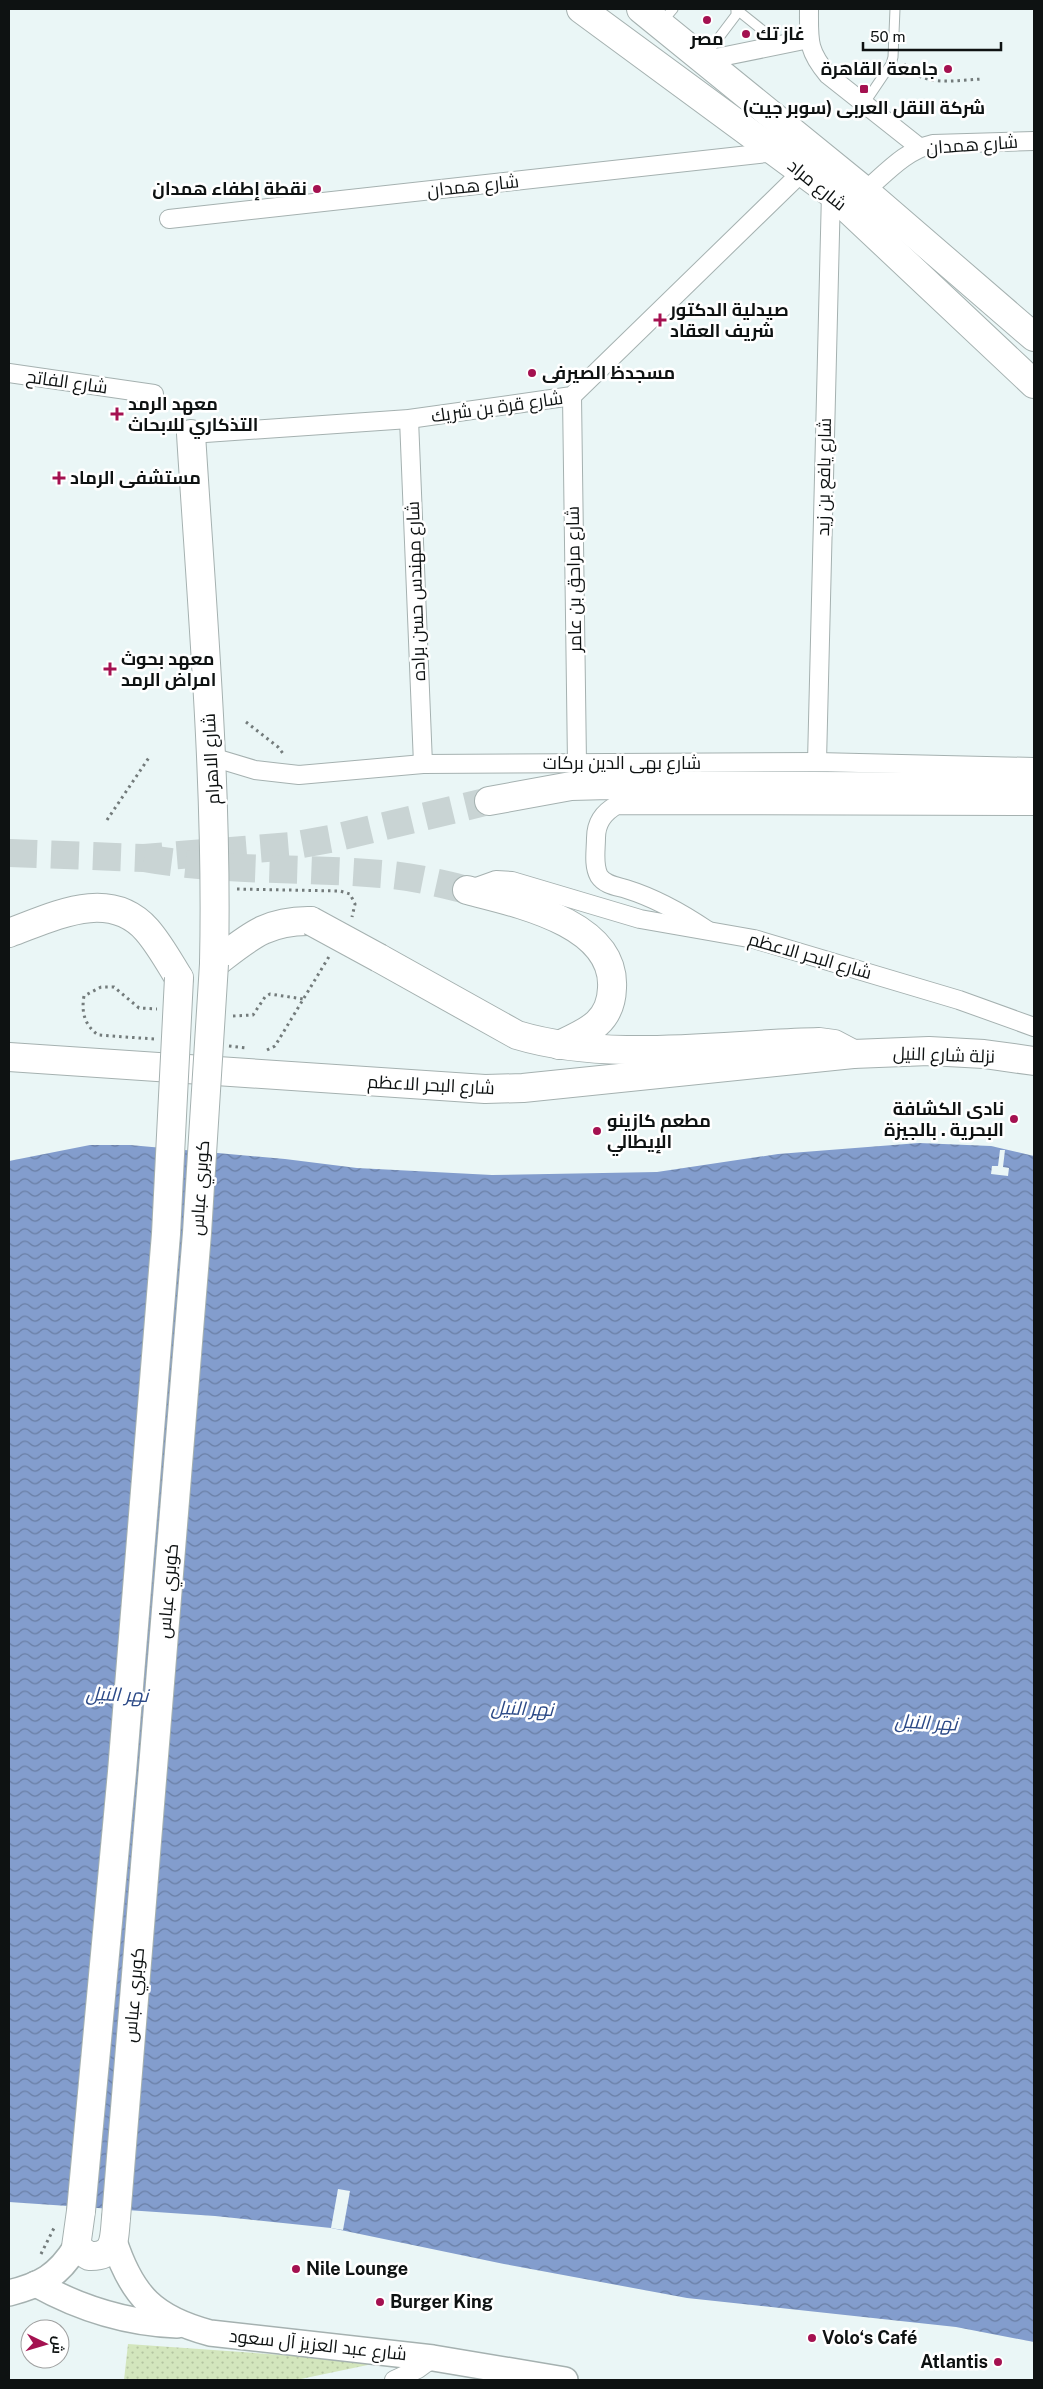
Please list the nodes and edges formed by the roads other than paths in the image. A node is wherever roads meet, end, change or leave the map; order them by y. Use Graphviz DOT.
graph roads {
  1 [pos="581,9"];
  2 [pos="611,9"];
  3 [pos="736,9"];
  4 [pos="809,9"];
  5 [pos="895,9"];
  6 [pos="658,14"];
  7 [pos="809,39"];
  8 [pos="781,45"];
  9 [pos="643,54"];
  10 [pos="705,59"];
  11 [pos="864,104"];
  12 [pos="1034,141"];
  13 [pos="919,147"];
  14 [pos="776,152"];
  15 [pos="802,172"];
  16 [pos="866,191"];
  17 [pos="831,193"];
  18 [pos="170,219"];
  19 [pos="1034,337"];
  20 [pos="9,373"];
  21 [pos="1034,384"];
  22 [pos="154,394"];
  23 [pos="572,396"];
  24 [pos="409,419"];
  25 [pos="191,434"];
  26 [pos="212,757"];
  27 [pos="576,762"];
  28 [pos="817,762"];
  29 [pos="423,764"];
  30 [pos="1034,766"];
  31 [pos="994,777"];
  32 [pos="1034,787"];
  33 [pos="489,800"];
  34 [pos="1034,806"];
  35 [pos="467,890"];
  36 [pos="707,930"];
  37 [pos="9,934"];
  38 [pos="214,964"];
  39 [pos="1034,1027"];
  40 [pos="559,1045"];
  41 [pos="853,1054"];
  42 [pos="9,1057"];
  43 [pos="1034,1061"];
  44 [pos="115,2230"];
  45 [pos="76,2247"];
  46 [pos="36,2284"];
  47 [pos="9,2293"];
  48 [pos="182,2326"];
  49 [pos="433,2358"];
  50 [pos="394,2380"];
  51 [pos="565,2380"];
  1 -- 9 [label="main road, شارع مراد"];
  2 -- 9 [label="main road"];
  3 -- 8 [label="lane"];
  3 -- 10 [label="lane"];
  4 -- 7 [label="street"];
  5 -- 11 [label="lane"];
  6 -- 10 [label="main road, شارع مراد"];
  7 -- 8 [label="street"];
  7 -- 11 [label="street"];
  8 -- 10 [label="street"];
  9 -- 14 [label="main road, شارع مراد"];
  10 -- 16 [label="main road, شارع مراد"];
  11 -- 13 [label="street"];
  12 -- 13 [label="street, شارع همدان"];
  13 -- 16 [label="street, شارع همدان"];
  14 -- 15 [label="main road, شارع مراد"];
  14 -- 18 [label="street, شارع همدان"];
  15 -- 17 [label="main road, شارع مراد"];
  15 -- 23 [label="street, شارع قرة بن شريك"];
  16 -- 19 [label="main road, شارع مراد"];
  17 -- 21 [label="main road, شارع مراد"];
  17 -- 28 [label="street, شارع يافع بن زيد"];
  20 -- 22 [label="street, شارع الفاتح"];
  23 -- 24 [label="street, شارع قرة بن شريك"];
  23 -- 27 [label="street, شارع مراحق بن عامر"];
  24 -- 25 [label="street, شارع قرة بن شريك"];
  24 -- 29 [label="street, شارع مهندس حسن براده"];
  25 -- 26 [label="main road, شارع الاهرام"];
  26 -- 29 [label="street, شارع بهى الدين بركات"];
  26 -- 38 [label="main road, شارع الاهرام"];
  27 -- 28 [label="street, شارع بهى الدين بركات"];
  27 -- 29 [label="street, شارع بهى الدين بركات"];
  28 -- 31 [label="street, شارع بهى الدين بركات"];
  30 -- 31 [label="street, شارع بهى الدين بركات"];
  31 -- 32 [label="main road, شارع بهى الدين بركات"];
  31 -- 33 [label="main road, شارع بهى الدين بركات"];
  34 -- 36 [label="street"];
  35 -- 36 [label="street, شارع البحر الاعظم"];
  35 -- 40 [label="main road"];
  36 -- 39 [label="street, شارع البحر الاعظم"];
  37 -- 45 [label="main road, كوبري عباس, bridge"];
  38 -- 40 [label="main road, bridge"];
  38 -- 44 [label="main road, كوبري عباس, bridge"];
  40 -- 41 [label="main road"];
  41 -- 42 [label="main road, شارع البحر الاعظم"];
  41 -- 43 [label="main road, نزلة شارع النيل"];
  44 -- 45 [label="main road"];
  44 -- 48 [label="main road, شارع عبد العزيز آل سعود"];
  45 -- 46 [label="main road"];
  46 -- 47 [label="main road"];
  46 -- 48 [label="main road"];
  48 -- 49 [label="main road, شارع عبد العزيز آل سعود"];
  49 -- 50 [label="street"];
  49 -- 51 [label="main road, شارع عبد العزيز آل سعود"];
}
